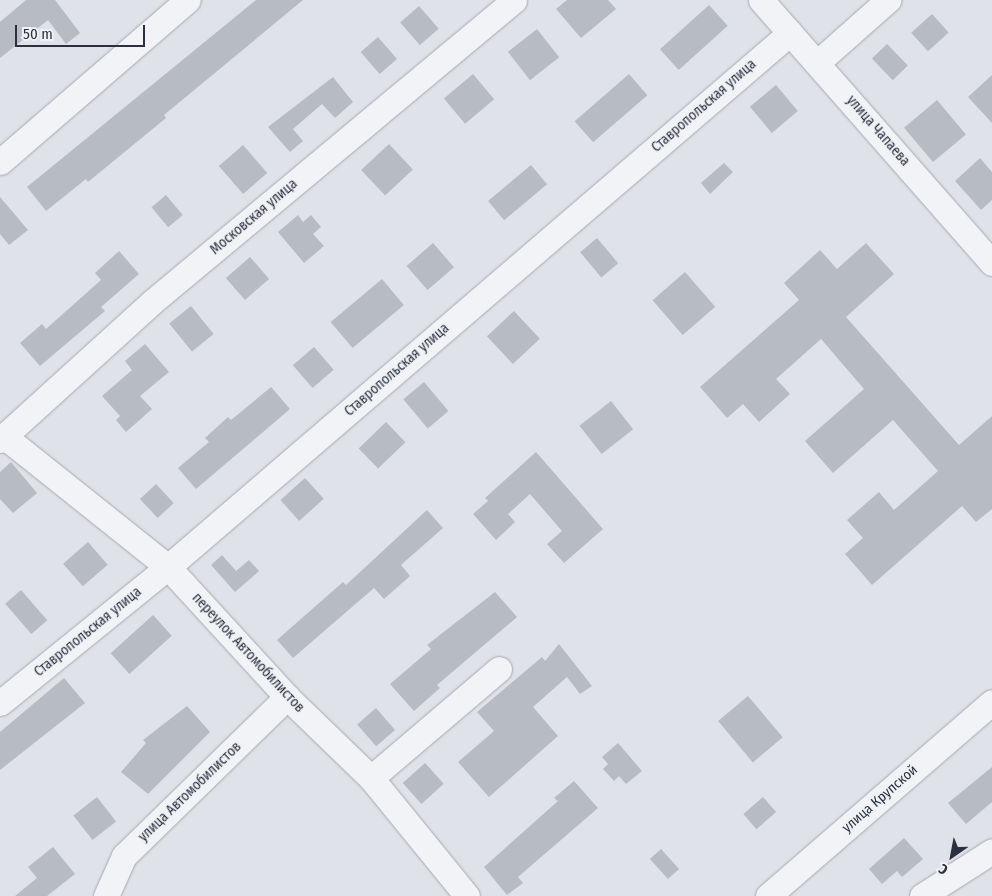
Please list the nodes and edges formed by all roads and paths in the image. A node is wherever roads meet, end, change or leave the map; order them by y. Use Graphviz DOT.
graph roads {
  1 [pos="188,0"];
  2 [pos="514,0"];
  3 [pos="761,0"];
  4 [pos="888,0"];
  5 [pos="790,33"];
  6 [pos="818,62"];
  7 [pos="0,162"];
  8 [pos="992,263"];
  9 [pos="2,438"];
  10 [pos="168,567"];
  11 [pos="499,669"];
  12 [pos="287,697"];
  13 [pos="992,702"];
  14 [pos="0,703"];
  15 [pos="371,778"];
  16 [pos="992,851"];
  17 [pos="106,896"];
  18 [pos="467,896"];
  19 [pos="768,896"];
  20 [pos="922,896"];
  1 -- 7 [label="street"];
  2 -- 9 [label="street, Московская улица"];
  3 -- 5 [label="street, улица Чапаева"];
  4 -- 6 [label="street"];
  5 -- 6 [label="street, улица Чапаева"];
  5 -- 10 [label="street, Ставропольская улица"];
  6 -- 8 [label="street, улица Чапаева"];
  9 -- 10 [label="street, переулок Автомобилистов"];
  10 -- 12 [label="street, переулок Автомобилистов"];
  10 -- 14 [label="street, Ставропольская улица"];
  11 -- 15 [label="street"];
  12 -- 15 [label="street, переулок Автомобилистов"];
  12 -- 17 [label="street, улица Автомобилистов"];
  13 -- 19 [label="street, улица Крупской"];
  15 -- 18 [label="street, переулок Автомобилистов"];
  16 -- 20 [label="street"];
}
